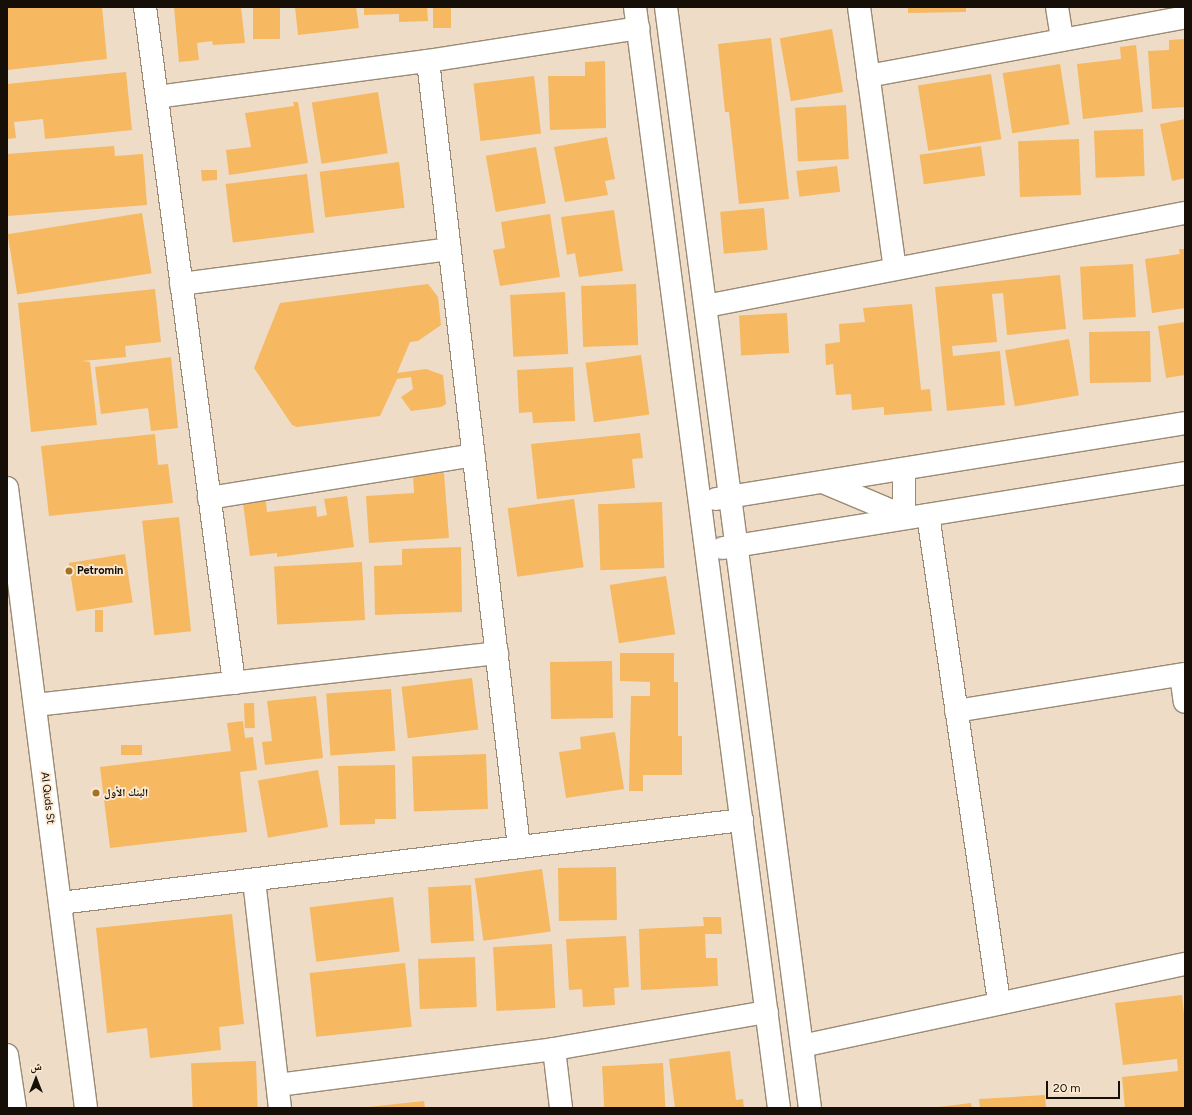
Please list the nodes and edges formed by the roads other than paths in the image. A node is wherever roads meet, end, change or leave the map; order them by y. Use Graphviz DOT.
graph roads {
  1 [pos="145,7"];
  2 [pos="635,7"];
  3 [pos="666,7"];
  4 [pos="859,7"];
  5 [pos="1057,7"];
  6 [pos="1185,17"];
  7 [pos="638,28"];
  8 [pos="1062,40"];
  9 [pos="428,61"];
  10 [pos="868,76"];
  11 [pos="157,97"];
  12 [pos="1185,213"];
  13 [pos="450,249"];
  14 [pos="895,269"];
  15 [pos="181,284"];
  16 [pos="706,306"];
  17 [pos="1185,423"];
  18 [pos="474,456"];
  19 [pos="904,469"];
  20 [pos="1185,473"];
  21 [pos="823,482"];
  22 [pos="7,488"];
  23 [pos="730,497"];
  24 [pos="210,498"];
  25 [pos="700,501"];
  26 [pos="928,515"];
  27 [pos="737,546"];
  28 [pos="706,551"];
  29 [pos="497,653"];
  30 [pos="1183,674"];
  31 [pos="234,682"];
  32 [pos="1185,702"];
  33 [pos="35,705"];
  34 [pos="956,711"];
  35 [pos="742,820"];
  36 [pos="519,847"];
  37 [pos="254,880"];
  38 [pos="60,904"];
  39 [pos="1185,964"];
  40 [pos="999,1002"];
  41 [pos="767,1012"];
  42 [pos="802,1046"];
  43 [pos="554,1049"];
  44 [pos="7,1055"];
  45 [pos="278,1085"];
  46 [pos="14,1108"];
  47 [pos="86,1108"];
  48 [pos="280,1108"];
  49 [pos="561,1108"];
  50 [pos="779,1108"];
  51 [pos="810,1108"];
  1 -- 11 [label="street"];
  2 -- 7 [label="street"];
  3 -- 16 [label="street"];
  4 -- 10 [label="street"];
  5 -- 8 [label="street"];
  6 -- 8 [label="street"];
  7 -- 9 [label="street"];
  7 -- 25 [label="street"];
  8 -- 10 [label="street"];
  9 -- 11 [label="street"];
  9 -- 13 [label="street"];
  10 -- 14 [label="street"];
  11 -- 15 [label="street"];
  12 -- 14 [label="street"];
  13 -- 15 [label="street"];
  13 -- 18 [label="street"];
  14 -- 16 [label="street"];
  15 -- 24 [label="street"];
  16 -- 23 [label="street"];
  17 -- 19 [label="street"];
  18 -- 24 [label="street"];
  18 -- 29 [label="street"];
  19 -- 21 [label="street"];
  19 -- 21 [label="street"];
  20 -- 26 [label="street"];
  21 -- 23 [label="street"];
  22 -- 33 [label="street, Al Quds St"];
  23 -- 25 [label="street"];
  23 -- 27 [label="street"];
  24 -- 31 [label="street"];
  25 -- 28 [label="street"];
  26 -- 27 [label="street"];
  26 -- 34 [label="street"];
  27 -- 28 [label="street"];
  27 -- 42 [label="street"];
  28 -- 35 [label="street"];
  29 -- 31 [label="street"];
  29 -- 36 [label="street"];
  30 -- 32 [label="street"];
  30 -- 34 [label="street"];
  31 -- 33 [label="street"];
  33 -- 38 [label="street, Al Quds St"];
  34 -- 40 [label="street"];
  35 -- 36 [label="street"];
  35 -- 41 [label="street"];
  36 -- 37 [label="street"];
  37 -- 38 [label="street"];
  37 -- 45 [label="street"];
  38 -- 47 [label="street, Al Quds St"];
  39 -- 40 [label="street"];
  40 -- 42 [label="street"];
  41 -- 43 [label="street"];
  41 -- 50 [label="street"];
  42 -- 51 [label="street"];
  43 -- 45 [label="street"];
  43 -- 49 [label="street"];
  44 -- 46 [label="street"];
  45 -- 48 [label="street"];
}
